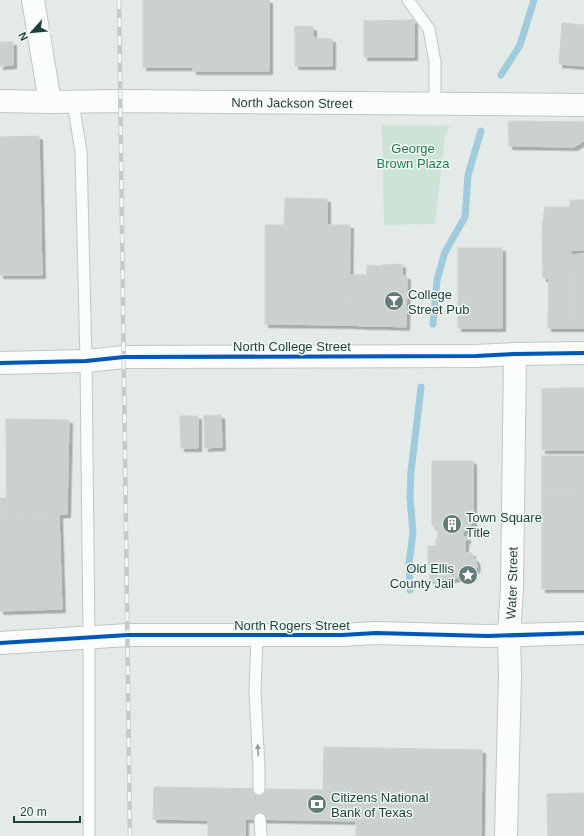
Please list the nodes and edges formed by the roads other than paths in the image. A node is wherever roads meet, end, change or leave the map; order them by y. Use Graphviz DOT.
graph roads {
  1 [pos="33,0"];
  2 [pos="408,0"];
  3 [pos="0,101"];
  4 [pos="50,102"];
  5 [pos="73,102"];
  6 [pos="435,104"];
  7 [pos="584,105"];
  8 [pos="584,353"];
  9 [pos="514,354"];
  10 [pos="86,361"];
  11 [pos="0,364"];
  12 [pos="584,632"];
  13 [pos="509,634"];
  14 [pos="257,635"];
  15 [pos="89,638"];
  16 [pos="0,643"];
  17 [pos="259,789"];
  18 [pos="260,819"];
  19 [pos="89,836"];
  20 [pos="261,836"];
  21 [pos="506,836"];
  1 -- 4 [label="street"];
  2 -- 6 [label="lane"];
  3 -- 4 [label="street, North Jackson Street"];
  4 -- 5 [label="street, North Jackson Street"];
  5 -- 6 [label="street, North Jackson Street"];
  5 -- 10 [label="lane"];
  6 -- 7 [label="street, North Jackson Street"];
  8 -- 9 [label="street, North College Street"];
  9 -- 10 [label="street, North College Street"];
  9 -- 13 [label="street, Water Street"];
  10 -- 11 [label="street, North College Street"];
  10 -- 15 [label="lane"];
  12 -- 13 [label="street, North Rogers Street"];
  13 -- 14 [label="street, North Rogers Street"];
  13 -- 21 [label="street, Water Street"];
  14 -- 15 [label="street, North Rogers Street"];
  17 -- 14 [label="lane, one-way"];
  15 -- 16 [label="street, North Rogers Street"];
  15 -- 19 [label="lane"];
  18 -- 20 [label="lane"];
}
